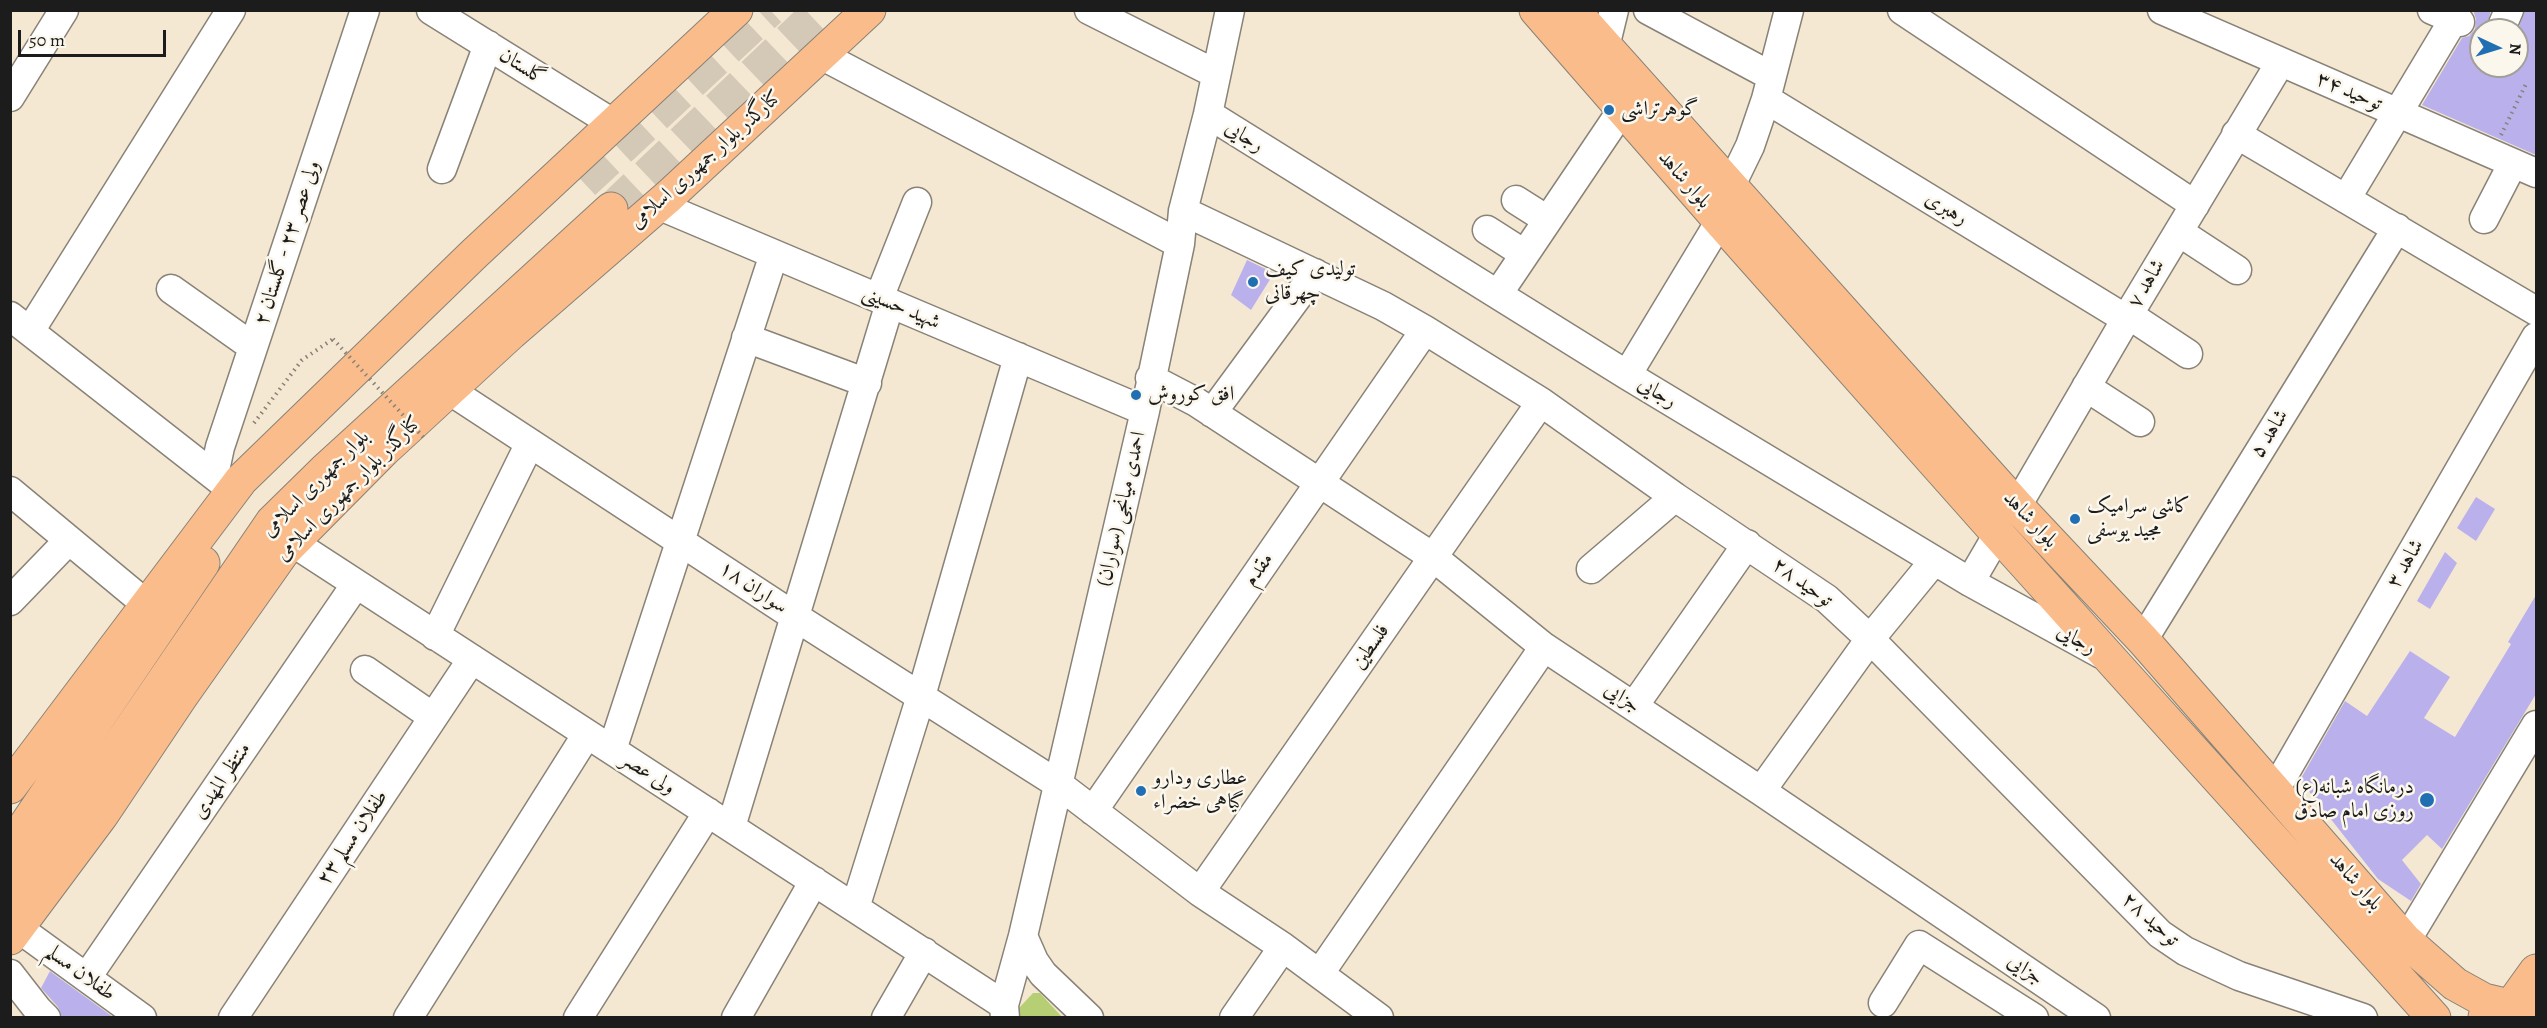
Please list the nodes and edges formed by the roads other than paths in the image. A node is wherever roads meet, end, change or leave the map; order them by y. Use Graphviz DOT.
graph roads {
  1 [pos="64,10"];
  2 [pos="231,10"];
  3 [pos="365,10"];
  4 [pos="430,10"];
  5 [pos="736,10"];
  6 [pos="869,10"];
  7 [pos="1089,10"];
  8 [pos="1230,10"];
  9 [pos="1536,10"];
  10 [pos="1573,10"];
  11 [pos="1614,10"];
  12 [pos="1648,10"];
  13 [pos="1789,10"];
  14 [pos="1902,10"];
  15 [pos="2162,10"];
  16 [pos="2449,17"];
  17 [pos="488,45"];
  18 [pos="1605,47"];
  19 [pos="821,55"];
  20 [pos="2280,63"];
  21 [pos="1215,74"];
  22 [pos="1769,88"];
  23 [pos="10,97"];
  24 [pos="1622,110"];
  25 [pos="1208,114"];
  26 [pos="2399,114"];
  27 [pos="614,124"];
  28 [pos="2236,134"];
  29 [pos="2514,163"];
  30 [pos="442,169"];
  31 [pos="584,183"];
  32 [pos="1731,185"];
  33 [pos="2346,199"];
  34 [pos="1516,200"];
  35 [pos="917,202"];
  36 [pos="658,205"];
  37 [pos="2195,206"];
  38 [pos="611,208"];
  39 [pos="1183,211"];
  40 [pos="1546,219"];
  41 [pos="2484,219"];
  42 [pos="1720,221"];
  43 [pos="2397,228"];
  44 [pos="1487,230"];
  45 [pos="2179,232"];
  46 [pos="1180,244"];
  47 [pos="774,254"];
  48 [pos="1523,254"];
  49 [pos="2237,270"];
  50 [pos="1315,273"];
  51 [pos="171,290"];
  52 [pos="1498,294"];
  53 [pos="884,301"];
  54 [pos="2536,311"];
  55 [pos="2127,317"];
  56 [pos="20,323"];
  57 [pos="1425,330"];
  58 [pos="2536,337"];
  59 [pos="746,338"];
  60 [pos="253,347"];
  61 [pos="2188,354"];
  62 [pos="1018,357"];
  63 [pos="1627,375"];
  64 [pos="1150,378"];
  65 [pos="867,383"];
  66 [pos="2086,387"];
  67 [pos="449,390"];
  68 [pos="1541,402"];
  69 [pos="1145,411"];
  70 [pos="1212,413"];
  71 [pos="2140,422"];
  72 [pos="530,443"];
  73 [pos="1320,481"];
  74 [pos="223,483"];
  75 [pos="10,491"];
  76 [pos="1675,497"];
  77 [pos="2017,506"];
  78 [pos="1998,534"];
  79 [pos="69,540"];
  80 [pos="681,540"];
  81 [pos="292,542"];
  82 [pos="1747,544"];
  83 [pos="1433,557"];
  84 [pos="1934,561"];
  85 [pos="1591,569"];
  86 [pos="1970,582"];
  87 [pos="356,584"];
  88 [pos="10,601"];
  89 [pos="146,604"];
  90 [pos="794,616"];
  91 [pos="435,636"];
  92 [pos="1870,639"];
  93 [pos="2143,640"];
  94 [pos="1544,647"];
  95 [pos="472,659"];
  96 [pos="2113,661"];
  97 [pos="364,670"];
  98 [pos="921,696"];
  99 [pos="180,698"];
  100 [pos="1634,706"];
  101 [pos="433,717"];
  102 [pos="2536,725"];
  103 [pos="587,734"];
  104 [pos="612,750"];
  105 [pos="95,781"];
  106 [pos="1058,784"];
  107 [pos="10,787"];
  108 [pos="2276,790"];
  109 [pos="1761,791"];
  110 [pos="1093,811"];
  111 [pos="719,820"];
  112 [pos="10,848"];
  113 [pos="814,881"];
  114 [pos="10,892"];
  115 [pos="1200,892"];
  116 [pos="855,908"];
  117 [pos="14,933"];
  118 [pos="1023,936"];
  119 [pos="2406,941"];
  120 [pos="1283,947"];
  121 [pos="46,948"];
  122 [pos="924,952"];
  123 [pos="2536,971"];
  124 [pos="2440,972"];
  125 [pos="1320,973"];
  126 [pos="13,977"];
  127 [pos="87,977"];
  128 [pos="1883,1003"];
  129 [pos="2510,1007"];
  130 [pos="2427,1009"];
  131 [pos="1005,1011"];
  132 [pos="46,1017"];
  133 [pos="142,1017"];
  134 [pos="233,1017"];
  135 [pos="408,1017"];
  136 [pos="578,1017"];
  137 [pos="736,1017"];
  138 [pos="886,1017"];
  139 [pos="1089,1017"];
  140 [pos="1234,1017"];
  141 [pos="1379,1017"];
  142 [pos="2034,1017"];
  143 [pos="2096,1017"];
  144 [pos="2363,1017"];
  1 -- 23 [label="street"];
  2 -- 56 [label="street"];
  3 -- 60 [label="street, ولی عصر ۲۳ - گلستان ۲"];
  4 -- 17 [label="street, گلستان"];
  5 -- 27 [label="main road"];
  6 -- 19 [label="main road, کنارگذر بلوار جمهوری اسلامی"];
  7 -- 21 [label="street"];
  8 -- 21 [label="street, احمدی میانجی (سواران)"];
  9 -- 24 [label="main road, بلوار شاهد"];
  10 -- 18 [label="main road, بلوار شاهد"];
  11 -- 18 [label="street"];
  12 -- 22 [label="street, رهبری"];
  13 -- 22 [label="street"];
  14 -- 37 [label="street"];
  15 -- 20 [label="street, توحید ۳۴"];
  16 -- 26 [label="street"];
  17 -- 27 [label="street, گلستان"];
  17 -- 30 [label="street"];
  18 -- 32 [label="main road, بلوار شاهد"];
  19 -- 36 [label="main road, کنارگذر بلوار جمهوری اسلامی"];
  19 -- 46 [label="street"];
  20 -- 26 [label="street, توحید ۳۴"];
  20 -- 28 [label="street, شاهد ۷"];
  21 -- 25 [label="street, احمدی میانجی (سواران)"];
  22 -- 32 [label="street"];
  22 -- 55 [label="street, رهبری"];
  24 -- 40 [label="street"];
  24 -- 42 [label="main road, بلوار شاهد"];
  25 -- 39 [label="street, احمدی میانجی (سواران)"];
  25 -- 52 [label="street, رجایی"];
  26 -- 29 [label="street, توحید ۳۴"];
  26 -- 33 [label="street"];
  27 -- 74 [label="main road"];
  28 -- 33 [label="street"];
  28 -- 37 [label="street, شاهد ۷"];
  29 -- 41 [label="street"];
  31 -- 112 [label="main road, بلوار جمهوری اسلامی"];
  32 -- 77 [label="main road, بلوار شاهد"];
  33 -- 43 [label="street"];
  34 -- 40 [label="street"];
  35 -- 53 [label="street"];
  36 -- 47 [label="street, شهید حسینی"];
  36 -- 67 [label="main road, کنارگذر بلوار جمهوری اسلامی"];
  37 -- 45 [label="street, شاهد ۷"];
  38 -- 105 [label="main road, بلوار جمهوری اسلامی"];
  39 -- 46 [label="street, احمدی میانجی (سواران)"];
  39 -- 50 [label="street, توحید ۲۸"];
  40 -- 48 [label="street"];
  42 -- 63 [label="street"];
  42 -- 78 [label="main road, بلوار شاهد"];
  43 -- 54 [label="street"];
  43 -- 93 [label="street, شاهد ۵"];
  44 -- 48 [label="street"];
  45 -- 49 [label="street"];
  45 -- 55 [label="street, شاهد ۷"];
  46 -- 64 [label="street, احمدی میانجی (سواران)"];
  47 -- 53 [label="street, شهید حسینی"];
  47 -- 59 [label="street"];
  48 -- 52 [label="street"];
  50 -- 57 [label="street, توحید ۲۸"];
  50 -- 70 [label="street"];
  51 -- 60 [label="street"];
  52 -- 63 [label="street, رجایی"];
  53 -- 62 [label="street, شهید حسینی"];
  53 -- 65 [label="street"];
  55 -- 61 [label="street, رهبری"];
  55 -- 66 [label="street, شاهد ۷"];
  56 -- 74 [label="street"];
  57 -- 68 [label="street, توحید ۲۸"];
  57 -- 73 [label="street, مقدم"];
  58 -- 108 [label="street, شاهد ۳"];
  59 -- 65 [label="street"];
  59 -- 80 [label="street"];
  60 -- 74 [label="street, ولی عصر ۲۳ - گلستان ۲"];
  62 -- 69 [label="street, شهید حسینی"];
  62 -- 98 [label="street"];
  63 -- 84 [label="street, رجایی"];
  64 -- 69 [label="street, احمدی میانجی (سواران)"];
  64 -- 70 [label="street, جزایی"];
  65 -- 90 [label="street"];
  66 -- 71 [label="street"];
  66 -- 77 [label="street, شاهد ۷"];
  67 -- 72 [label="street, سواران ۱۸"];
  67 -- 81 [label="main road, کنارگذر بلوار جمهوری اسلامی"];
  68 -- 76 [label="street, توحید ۲۸"];
  68 -- 83 [label="street, فلسطین"];
  69 -- 106 [label="street, احمدی میانجی (سواران)"];
  70 -- 73 [label="street, جزایی"];
  72 -- 80 [label="street, سواران ۱۸"];
  72 -- 91 [label="street"];
  73 -- 83 [label="street, جزایی"];
  73 -- 110 [label="street, مقدم"];
  74 -- 89 [label="main road"];
  75 -- 79 [label="street"];
  76 -- 82 [label="street, توحید ۲۸"];
  76 -- 85 [label="street"];
  77 -- 93 [label="main road, بلوار شاهد"];
  78 -- 86 [label="street"];
  78 -- 96 [label="main road, بلوار شاهد"];
  79 -- 88 [label="street"];
  79 -- 89 [label="street"];
  80 -- 90 [label="street, سواران ۱۸"];
  80 -- 104 [label="street"];
  81 -- 87 [label="street, ولی عصر"];
  81 -- 99 [label="main road, کنارگذر بلوار جمهوری اسلامی"];
  82 -- 92 [label="street, توحید ۲۸"];
  82 -- 100 [label="street"];
  83 -- 94 [label="street, جزایی"];
  83 -- 115 [label="street, فلسطین"];
  84 -- 86 [label="street, رجایی"];
  84 -- 92 [label="street"];
  86 -- 96 [label="street, رجایی"];
  87 -- 91 [label="street, ولی عصر"];
  87 -- 127 [label="street, منتظر المهدی"];
  89 -- 107 [label="main road"];
  90 -- 98 [label="street, سواران ۱۸"];
  90 -- 111 [label="street"];
  91 -- 95 [label="street, ولی عصر"];
  92 -- 109 [label="street"];
  92 -- 144 [label="street, توحید ۲۸"];
  93 -- 108 [label="main road, بلوار شاهد"];
  94 -- 100 [label="street, جزایی"];
  94 -- 125 [label="street"];
  95 -- 101 [label="street, طفلان مسلم ۲۳"];
  95 -- 103 [label="street, ولی عصر"];
  96 -- 130 [label="main road, بلوار شاهد"];
  97 -- 101 [label="street"];
  98 -- 106 [label="street, سواران ۱۸"];
  98 -- 116 [label="street"];
  99 -- 105 [label="main road"];
  99 -- 117 [label="main road, کنارگذر بلوار جمهوری اسلامی"];
  100 -- 109 [label="street, جزایی"];
  101 -- 134 [label="street, طفلان مسلم ۲۳"];
  102 -- 119 [label="street"];
  103 -- 104 [label="street, ولی عصر"];
  103 -- 135 [label="street"];
  104 -- 111 [label="street, ولی عصر"];
  105 -- 114 [label="main road, بلوار جمهوری اسلامی"];
  106 -- 110 [label="street, سواران ۱۸"];
  106 -- 118 [label="street, احمدی میانجی (سواران)"];
  108 -- 119 [label="main road, بلوار شاهد"];
  109 -- 143 [label="street, جزایی"];
  110 -- 115 [label="street, سواران ۱۸"];
  111 -- 113 [label="street, ولی عصر"];
  111 -- 136 [label="street"];
  113 -- 116 [label="street, ولی عصر"];
  113 -- 137 [label="street"];
  115 -- 120 [label="street, سواران ۱۸"];
  116 -- 122 [label="street, ولی عصر"];
  117 -- 121 [label="street, طفلان مسلم"];
  118 -- 131 [label="street, احمدی میانجی (سواران)"];
  118 -- 139 [label="street"];
  119 -- 124 [label="main road, بلوار شاهد"];
  120 -- 125 [label="street, سواران ۱۸"];
  120 -- 140 [label="street"];
  121 -- 126 [label="street"];
  121 -- 127 [label="street, طفلان مسلم"];
  122 -- 131 [label="street, ولی عصر"];
  122 -- 138 [label="street"];
  123 -- 129 [label="main road"];
  124 -- 129 [label="main road, بلوار شاهد"];
  124 -- 130 [label="main road"];
  125 -- 141 [label="street, سواران ۱۸"];
  126 -- 132 [label="street"];
  127 -- 133 [label="street, طفلان مسلم"];
  128 -- 142 [label="street"];
}
